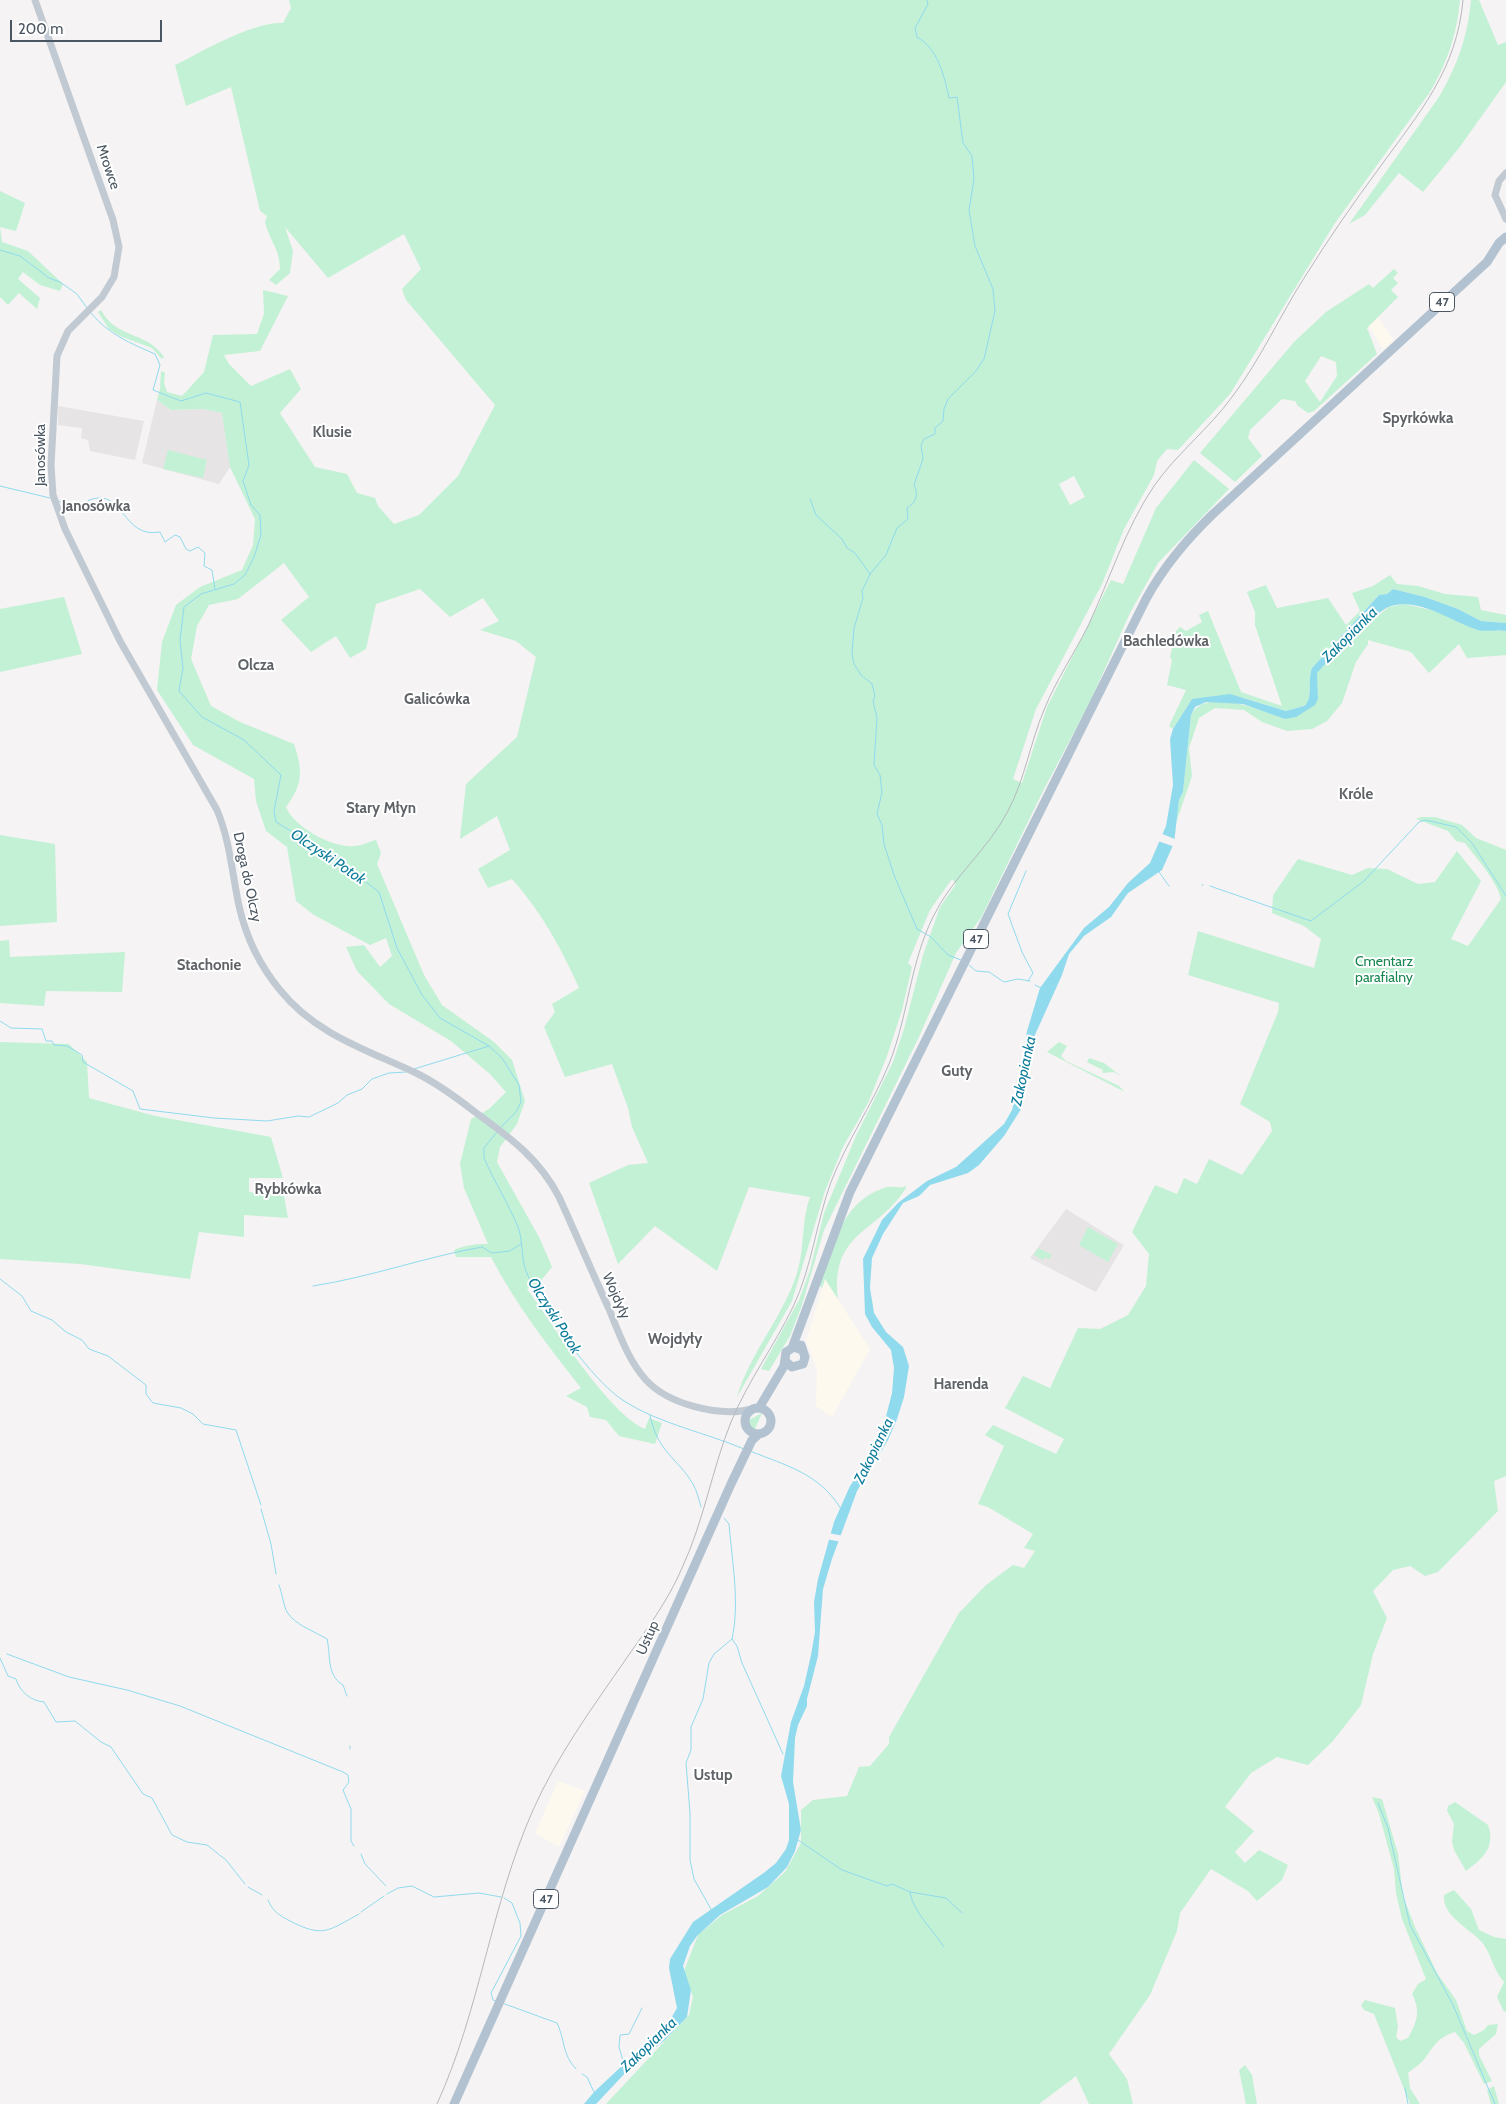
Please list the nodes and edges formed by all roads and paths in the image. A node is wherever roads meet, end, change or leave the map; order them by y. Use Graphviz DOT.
graph roads {
  1 [pos="36,0"];
  2 [pos="1506,173"];
  3 [pos="1504,211"];
  4 [pos="1506,219"];
  5 [pos="1506,237"];
  6 [pos="1506,243"];
  7 [pos="1496,249"];
  8 [pos="68,331"];
  9 [pos="127,656"];
  10 [pos="510,1137"];
  11 [pos="801,1329"];
  12 [pos="792,1348"];
  13 [pos="802,1350"];
  14 [pos="789,1364"];
  15 [pos="756,1409"];
  16 [pos="736,1412"];
  17 [pos="768,1412"];
  18 [pos="744,1419"];
  19 [pos="746,1429"];
  20 [pos="759,1434"];
  21 [pos="744,1449"];
  22 [pos="454,2104"];
  1 -- 8 [label="street, Mrowce"];
  2 -- 3 [label="street"];
  3 -- 4 [label="street"];
  5 -- 7 [label="main road, 47"];
  6 -- 7 [label="main road, 47"];
  7 -- 11 [label="main road, 47"];
  8 -- 9 [label="street, Janosówka"];
  9 -- 10 [label="street, Droga do Olczy"];
  10 -- 16 [label="street, Wojdyły"];
  11 -- 12 [label="main road, 47"];
  11 -- 13 [label="main road, 47"];
  12 -- 13 [label="main road"];
  12 -- 14 [label="main road, 47"];
  13 -- 14 [label="main road, 47"];
  14 -- 15 [label="main road, 47"];
  14 -- 17 [label="main road, 47"];
  15 -- 16 [label="street, Wojdyły"];
  15 -- 17 [label="main road"];
  15 -- 18 [label="main road, 47"];
  16 -- 18 [label="street"];
  17 -- 20 [label="main road, 47"];
  18 -- 19 [label="main road, 47"];
  19 -- 20 [label="main road"];
  19 -- 21 [label="main road, Ustup / 47"];
  20 -- 21 [label="main road, Ustup / 47"];
  21 -- 22 [label="main road, Ustup / 47"];
}
